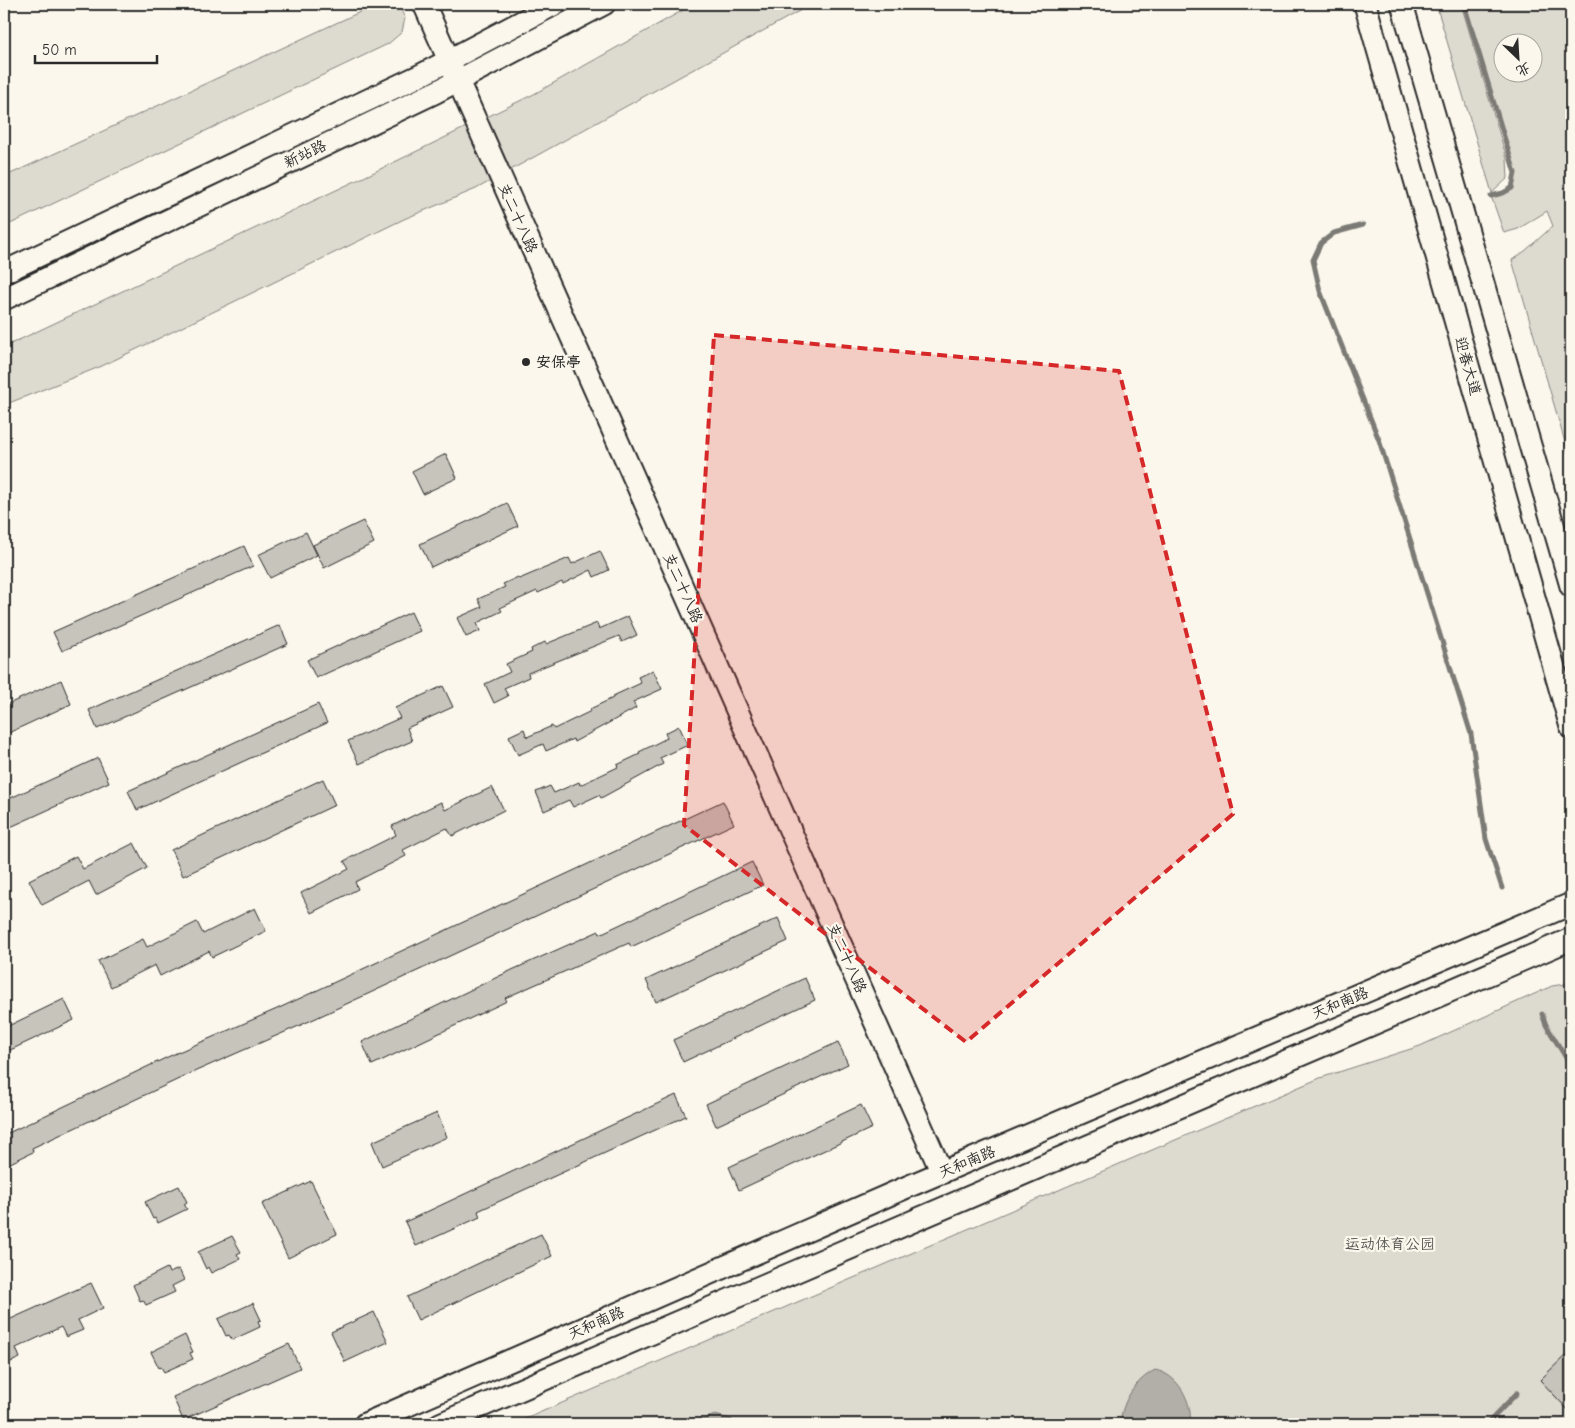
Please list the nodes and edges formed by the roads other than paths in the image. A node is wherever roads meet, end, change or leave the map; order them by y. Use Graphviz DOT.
graph roads {
  1 [pos="424,4"];
  2 [pos="555,4"];
  3 [pos="604,4"];
  4 [pos="1365,4"];
  5 [pos="1402,4"];
  6 [pos="448,60"];
  7 [pos="458,80"];
  8 [pos="4,272"];
  9 [pos="4,299"];
  10 [pos="1571,586"];
  11 [pos="1571,727"];
  12 [pos="1571,904"];
  13 [pos="1571,939"];
  14 [pos="942,1172"];
  15 [pos="365,1424"];
  16 [pos="440,1424"];
  1 -- 6 [label="street, 支二十八路"];
  2 -- 6 [label="street, 新站路"];
  3 -- 7 [label="street, 新站路"];
  4 -- 11 [label="street, 迎春大道"];
  5 -- 10 [label="street"];
  6 -- 7 [label="street, 支二十八路"];
  6 -- 8 [label="street, 新站路"];
  7 -- 9 [label="street, 新站路"];
  7 -- 14 [label="street, 支二十八路"];
  12 -- 14 [label="street, 天和南路"];
  13 -- 16 [label="street, 天和南路"];
  14 -- 15 [label="street, 天和南路"];
}
